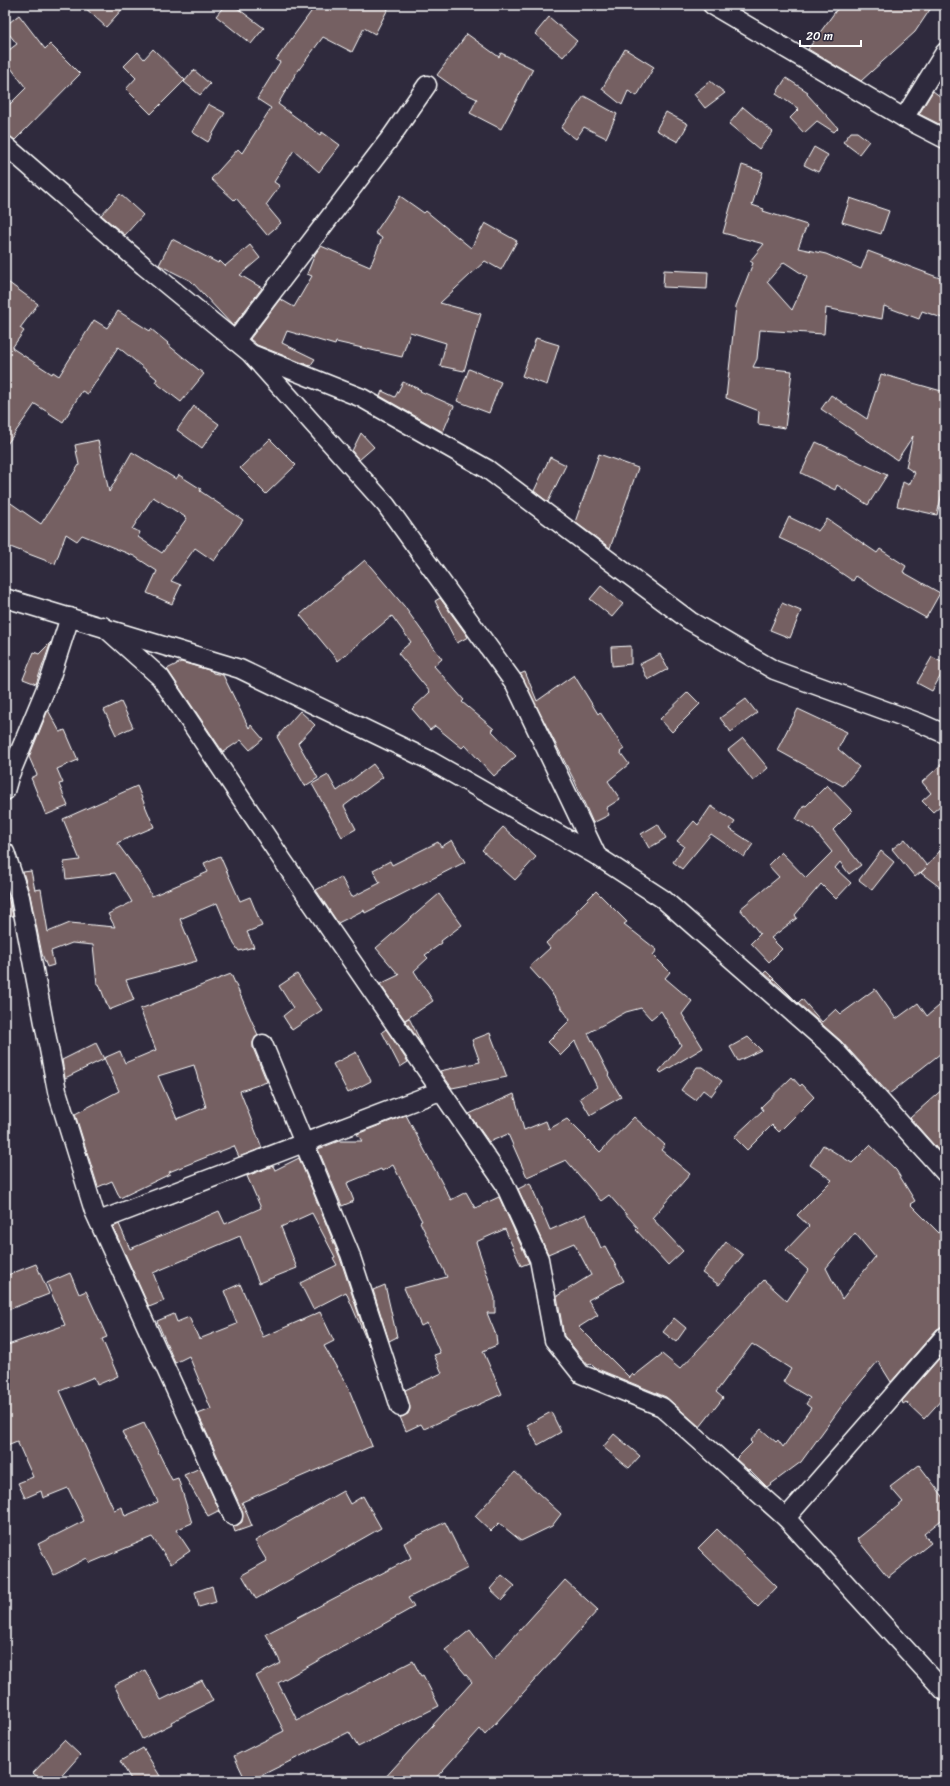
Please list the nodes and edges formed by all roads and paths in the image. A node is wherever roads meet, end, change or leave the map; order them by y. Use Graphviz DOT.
graph roads {
  1 [pos="712,5"];
  2 [pos="945,52"];
  3 [pos="428,85"];
  4 [pos="904,118"];
  5 [pos="945,139"];
  6 [pos="5,145"];
  7 [pos="235,341"];
  8 [pos="250,353"];
  9 [pos="5,598"];
  10 [pos="70,617"];
  11 [pos="104,626"];
  12 [pos="945,734"];
  13 [pos="5,791"];
  14 [pos="5,852"];
  15 [pos="597,856"];
  16 [pos="264,1044"];
  17 [pos="440,1091"];
  18 [pos="304,1144"];
  19 [pos="945,1172"];
  20 [pos="99,1221"];
  21 [pos="945,1336"];
  22 [pos="400,1407"];
  23 [pos="233,1516"];
  24 [pos="786,1518"];
  25 [pos="945,1692"];
  1 -- 4 [label="street"];
  2 -- 4 [label="street"];
  3 -- 7 [label="street"];
  4 -- 5 [label="street"];
  6 -- 7 [label="street"];
  7 -- 8 [label="street"];
  8 -- 12 [label="street"];
  8 -- 15 [label="street"];
  9 -- 10 [label="street"];
  10 -- 11 [label="street"];
  10 -- 13 [label="street"];
  11 -- 15 [label="street"];
  11 -- 17 [label="street"];
  14 -- 20 [label="street"];
  15 -- 19 [label="street"];
  16 -- 18 [label="street"];
  17 -- 18 [label="street"];
  17 -- 24 [label="street"];
  18 -- 20 [label="street"];
  18 -- 22 [label="street"];
  20 -- 23 [label="street"];
  21 -- 24 [label="street"];
  24 -- 25 [label="street"];
}
